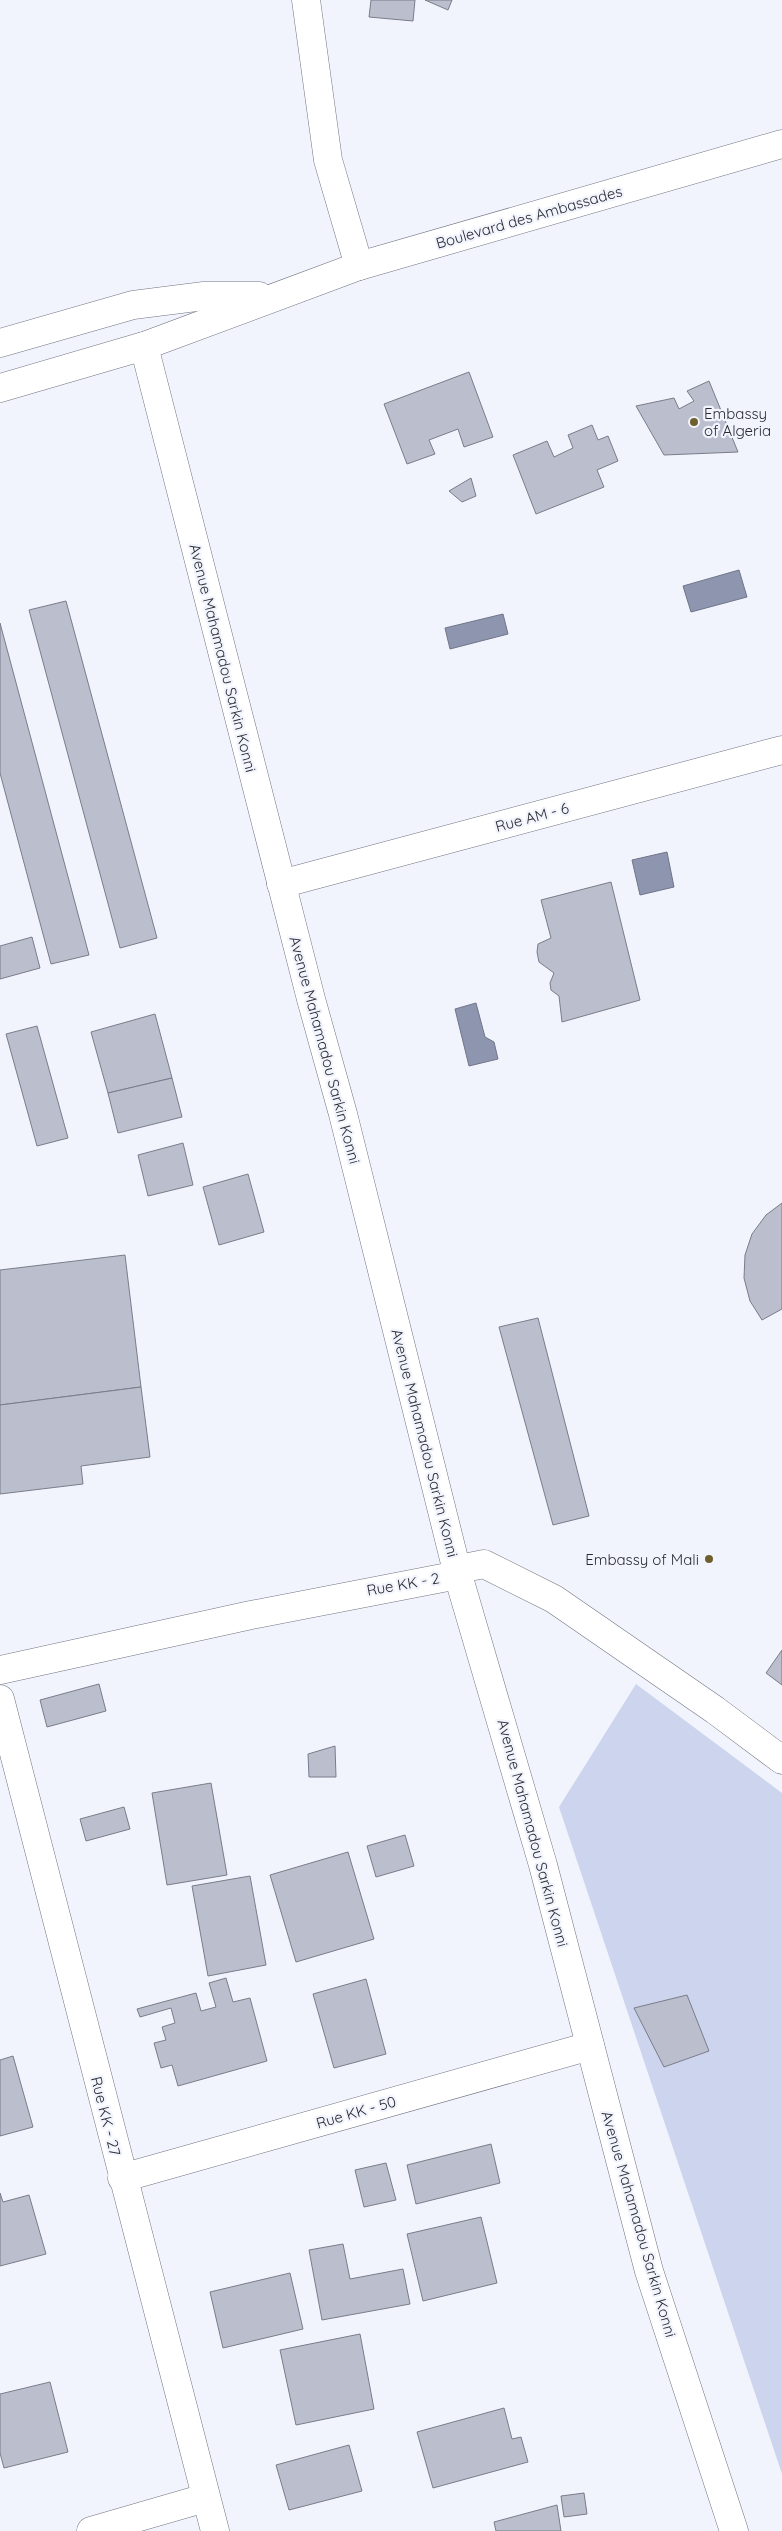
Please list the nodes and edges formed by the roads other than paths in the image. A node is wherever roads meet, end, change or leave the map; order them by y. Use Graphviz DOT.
graph roads {
  1 [pos="306,0"];
  2 [pos="782,144"];
  3 [pos="359,266"];
  4 [pos="278,296"];
  5 [pos="0,343"];
  6 [pos="144,346"];
  7 [pos="0,388"];
  8 [pos="782,750"];
  9 [pos="281,884"];
  10 [pos="458,1575"];
  11 [pos="0,1670"];
  12 [pos="0,1699"];
  13 [pos="782,1760"];
  14 [pos="590,2046"];
  15 [pos="122,2178"];
  16 [pos="205,2498"];
  17 [pos="91,2531"];
  18 [pos="215,2531"];
  19 [pos="734,2531"];
  1 -- 3 [label="street"];
  2 -- 3 [label="street, Boulevard des Ambassades"];
  3 -- 4 [label="street, Boulevard des Ambassades"];
  4 -- 5 [label="street, Boulevard des Ambassades"];
  4 -- 6 [label="street, Boulevard des Ambassades"];
  6 -- 7 [label="street, Boulevard des Ambassades"];
  6 -- 9 [label="street, Avenue Mahamadou Sarkin Konni"];
  8 -- 9 [label="street, Rue AM - 6"];
  9 -- 10 [label="street, Avenue Mahamadou Sarkin Konni"];
  10 -- 11 [label="street, Rue KK - 2"];
  10 -- 13 [label="street, Rue KK - 2"];
  10 -- 14 [label="street, Avenue Mahamadou Sarkin Konni"];
  12 -- 15 [label="street, Rue KK - 27"];
  14 -- 15 [label="street, Rue KK - 50"];
  14 -- 19 [label="street, Avenue Mahamadou Sarkin Konni"];
  15 -- 16 [label="street, Rue KK - 27"];
  16 -- 17 [label="street"];
  16 -- 18 [label="street, Rue KK - 27"];
}
